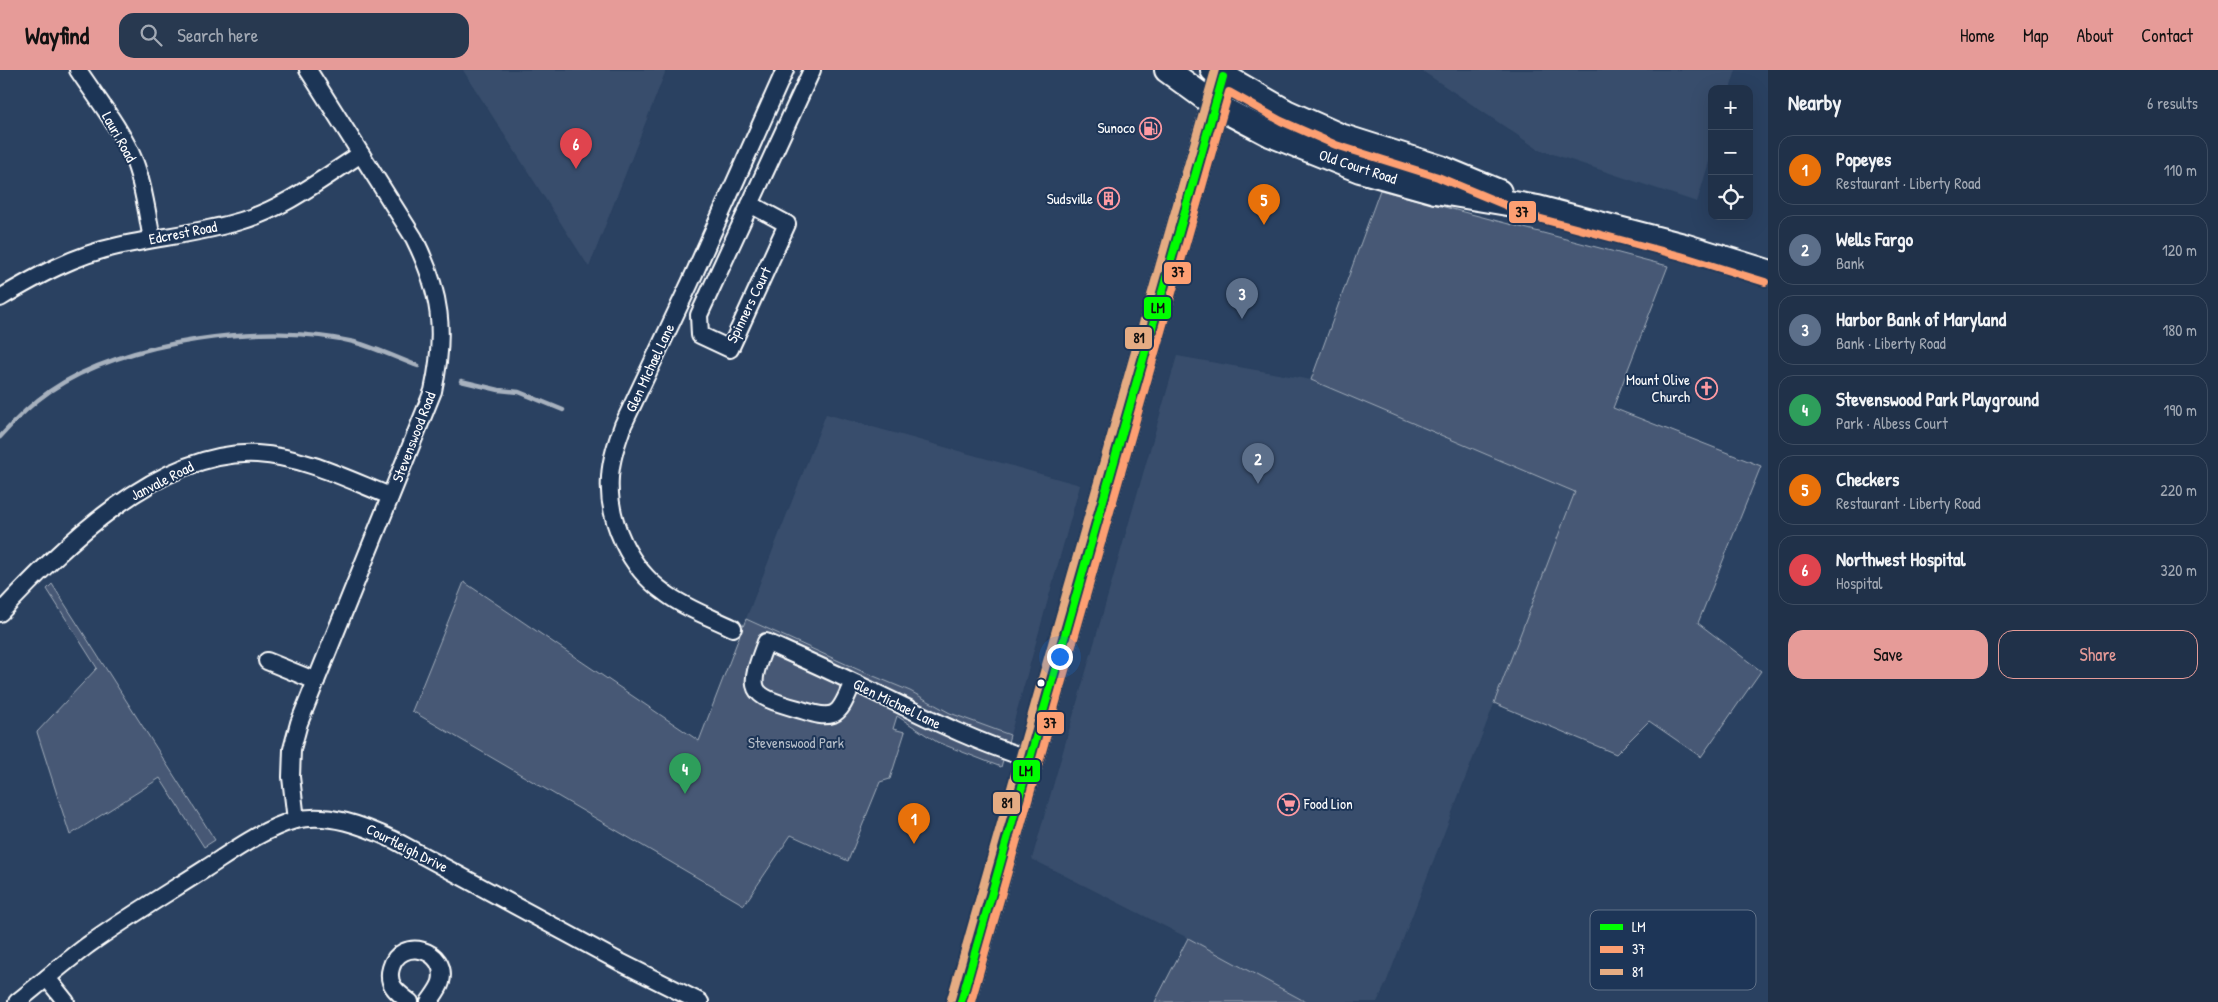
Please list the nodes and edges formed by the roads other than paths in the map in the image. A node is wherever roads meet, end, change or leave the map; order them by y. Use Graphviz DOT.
graph roads {
  1 [pos="78,70"];
  2 [pos="308,70"];
  3 [pos="785,70"];
  4 [pos="812,70"];
  5 [pos="1167,70"];
  6 [pos="1220,72"];
  7 [pos="1215,105"];
  8 [pos="361,154"];
  9 [pos="750,204"];
  10 [pos="1538,208"];
  11 [pos="152,239"];
  12 [pos="1768,272"];
  13 [pos="0,298"];
  14 [pos="390,496"];
  15 [pos="0,613"];
  16 [pos="733,628"];
  17 [pos="267,661"];
  18 [pos="316,681"];
  19 [pos="853,682"];
  20 [pos="1030,759"];
  21 [pos="296,820"];
  22 [pos="47,978"];
  23 [pos="17,1002"];
  24 [pos="66,1002"];
  25 [pos="410,1002"];
  26 [pos="429,1002"];
  27 [pos="700,1002"];
  28 [pos="961,1002"];
  1 -- 11 [label="street, Lauri Road"];
  2 -- 8 [label="street, Stevenswood Road"];
  3 -- 16 [label="street, Glen Michael Lane"];
  4 -- 9 [label="street, Spinners Court"];
  5 -- 7 [label="main road, Old Court Road"];
  6 -- 7 [label="main road"];
  6 -- 10 [label="main road, Old Court Road"];
  7 -- 10 [label="main road, Old Court Road"];
  7 -- 20 [label="main road"];
  8 -- 11 [label="street, Edcrest Road"];
  8 -- 14 [label="street, Stevenswood Road"];
  9 -- 9 [label="street, Spinners Court"];
  10 -- 12 [label="main road, Old Court Road"];
  11 -- 13 [label="street, Edcrest Road"];
  14 -- 15 [label="street, Janvale Road"];
  14 -- 18 [label="street, Stevenswood Road"];
  17 -- 18 [label="street"];
  18 -- 21 [label="street, Stevenswood Road"];
  19 -- 19 [label="street, Glen Michael Lane"];
  19 -- 20 [label="street, Glen Michael Lane"];
  20 -- 28 [label="main road"];
  21 -- 22 [label="street, Courtleigh Drive"];
  21 -- 27 [label="street, Courtleigh Drive"];
  22 -- 23 [label="street, Courtleigh Drive"];
  22 -- 24 [label="street"];
  25 -- 26 [label="street"];
}
